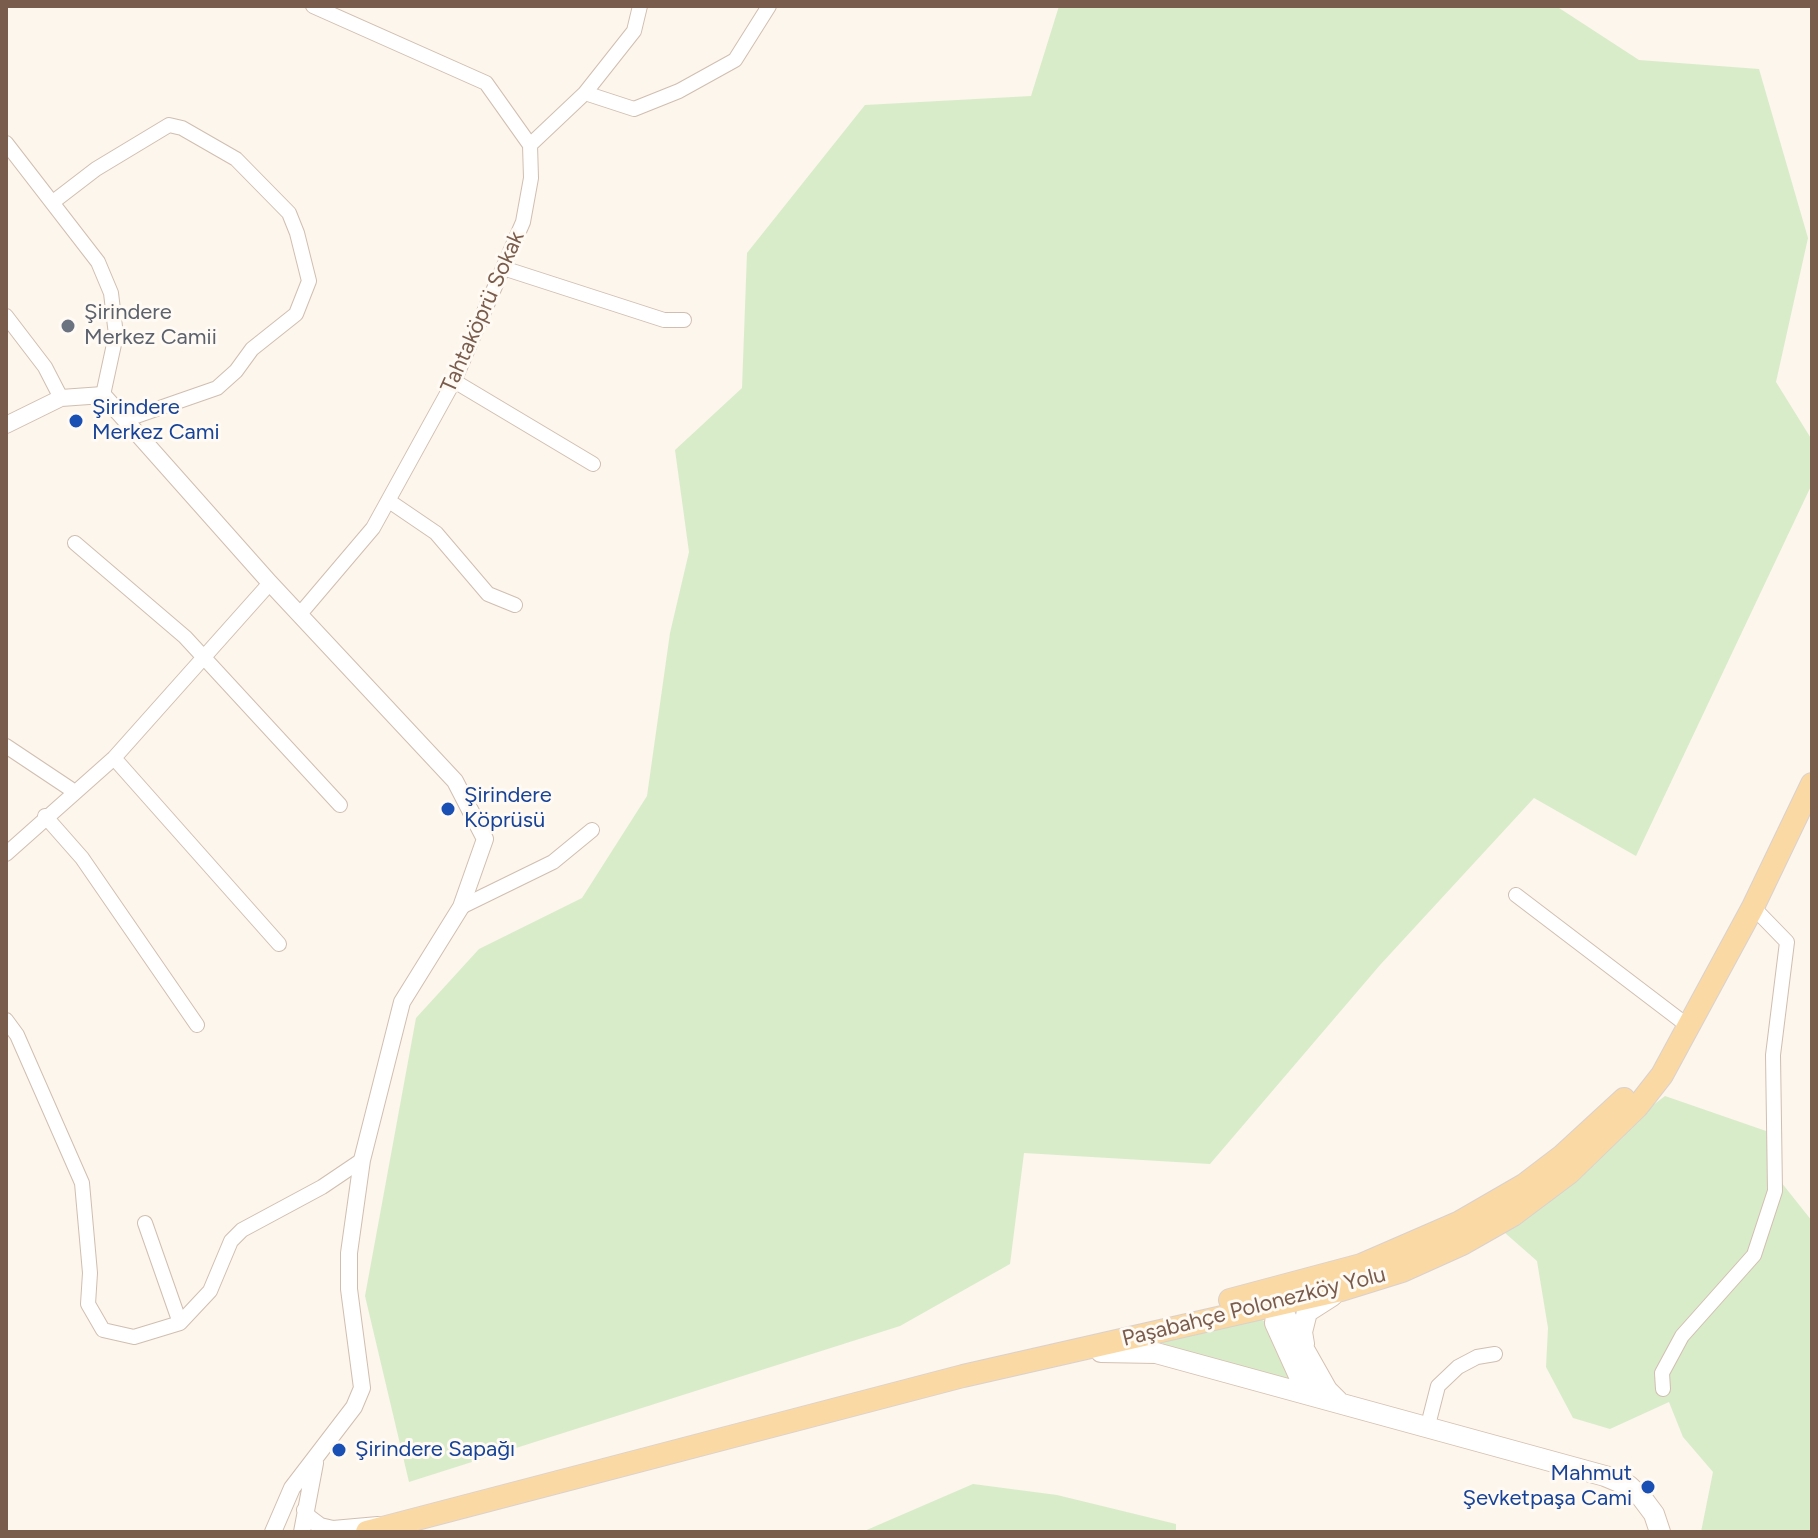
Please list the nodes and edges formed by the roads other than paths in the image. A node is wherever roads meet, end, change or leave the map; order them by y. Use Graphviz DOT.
graph roads {
  1 [pos="313,6"];
  2 [pos="640,6"];
  3 [pos="769,6"];
  4 [pos="585,93"];
  5 [pos="6,143"];
  6 [pos="530,145"];
  7 [pos="53,202"];
  8 [pos="503,268"];
  9 [pos="6,316"];
  10 [pos="684,320"];
  11 [pos="454,381"];
  12 [pos="103,395"];
  13 [pos="61,398"];
  14 [pos="125,420"];
  15 [pos="6,425"];
  16 [pos="593,464"];
  17 [pos="389,501"];
  18 [pos="75,543"];
  19 [pos="270,583"];
  20 [pos="515,605"];
  21 [pos="300,614"];
  22 [pos="203,658"];
  23 [pos="6,746"];
  24 [pos="114,758"];
  25 [pos="1812,784"];
  26 [pos="75,792"];
  27 [pos="340,805"];
  28 [pos="45,816"];
  29 [pos="592,830"];
  30 [pos="6,854"];
  31 [pos="1516,895"];
  32 [pos="461,907"];
  33 [pos="1753,907"];
  34 [pos="279,944"];
  35 [pos="6,1020"];
  36 [pos="197,1025"];
  37 [pos="1688,1026"];
  38 [pos="362,1160"];
  39 [pos="145,1223"];
  40 [pos="1309,1279"];
  41 [pos="1374,1281"];
  42 [pos="1260,1293"];
  43 [pos="1282,1304"];
  44 [pos="180,1323"];
  45 [pos="1306,1352"];
  46 [pos="1495,1354"];
  47 [pos="1054,1355"];
  48 [pos="963,1376"];
  49 [pos="1663,1389"];
  50 [pos="1348,1407"];
  51 [pos="1427,1429"];
  52 [pos="701,1444"];
  53 [pos="318,1450"];
  54 [pos="305,1510"];
  55 [pos="391,1524"];
  56 [pos="273,1532"];
  57 [pos="302,1532"];
  58 [pos="367,1532"];
  59 [pos="415,1532"];
  60 [pos="1660,1532"];
  1 -- 6 [label="street"];
  2 -- 4 [label="street"];
  3 -- 4 [label="street"];
  4 -- 6 [label="street"];
  5 -- 7 [label="street"];
  6 -- 8 [label="street, Tahtaköprü Sokak"];
  7 -- 12 [label="street"];
  7 -- 14 [label="street"];
  8 -- 10 [label="street"];
  8 -- 11 [label="street, Tahtaköprü Sokak"];
  9 -- 13 [label="street"];
  11 -- 16 [label="street"];
  11 -- 17 [label="street, Tahtaköprü Sokak"];
  12 -- 13 [label="street"];
  12 -- 14 [label="street"];
  13 -- 15 [label="street"];
  14 -- 19 [label="street"];
  17 -- 20 [label="street"];
  17 -- 21 [label="street, Tahtaköprü Sokak"];
  18 -- 22 [label="street"];
  19 -- 21 [label="street"];
  19 -- 22 [label="street"];
  21 -- 32 [label="street"];
  22 -- 24 [label="street"];
  22 -- 27 [label="street"];
  23 -- 26 [label="street"];
  24 -- 26 [label="street"];
  24 -- 34 [label="street"];
  25 -- 33 [label="main road, Paşabahçe Polonezköy Yolu"];
  26 -- 28 [label="street"];
  28 -- 30 [label="street"];
  28 -- 36 [label="street"];
  29 -- 32 [label="street"];
  31 -- 37 [label="street"];
  32 -- 38 [label="street"];
  33 -- 37 [label="main road, Paşabahçe Polonezköy Yolu"];
  33 -- 49 [label="street"];
  35 -- 44 [label="street"];
  37 -- 40 [label="main road, Paşabahçe Polonezköy Yolu"];
  37 -- 41 [label="main road, Paşabahçe Polonezköy Yolu"];
  38 -- 44 [label="street"];
  38 -- 53 [label="street"];
  39 -- 44 [label="street"];
  40 -- 42 [label="main road, Paşabahçe Polonezköy Yolu"];
  40 -- 43 [label="main road"];
  41 -- 43 [label="main road, Paşabahçe Polonezköy Yolu"];
  41 -- 45 [label="main road"];
  42 -- 43 [label="main road"];
  42 -- 48 [label="main road, Paşabahçe Polonezköy Yolu"];
  43 -- 45 [label="main road"];
  43 -- 47 [label="main road, Paşabahçe Polonezköy Yolu"];
  43 -- 50 [label="main road"];
  45 -- 50 [label="main road"];
  46 -- 51 [label="street"];
  47 -- 48 [label="main road, Paşabahçe Polonezköy Yolu"];
  47 -- 50 [label="main road"];
  48 -- 52 [label="main road, Paşabahçe Polonezköy Yolu"];
  50 -- 51 [label="main road"];
  51 -- 60 [label="main road"];
  52 -- 55 [label="main road, Paşabahçe Polonezköy Yolu"];
  52 -- 59 [label="main road, Paşabahçe Polonezköy Yolu"];
  53 -- 54 [label="street"];
  53 -- 56 [label="street"];
  54 -- 55 [label="street"];
  54 -- 57 [label="street"];
  55 -- 58 [label="main road, Paşabahçe Polonezköy Yolu"];
}
